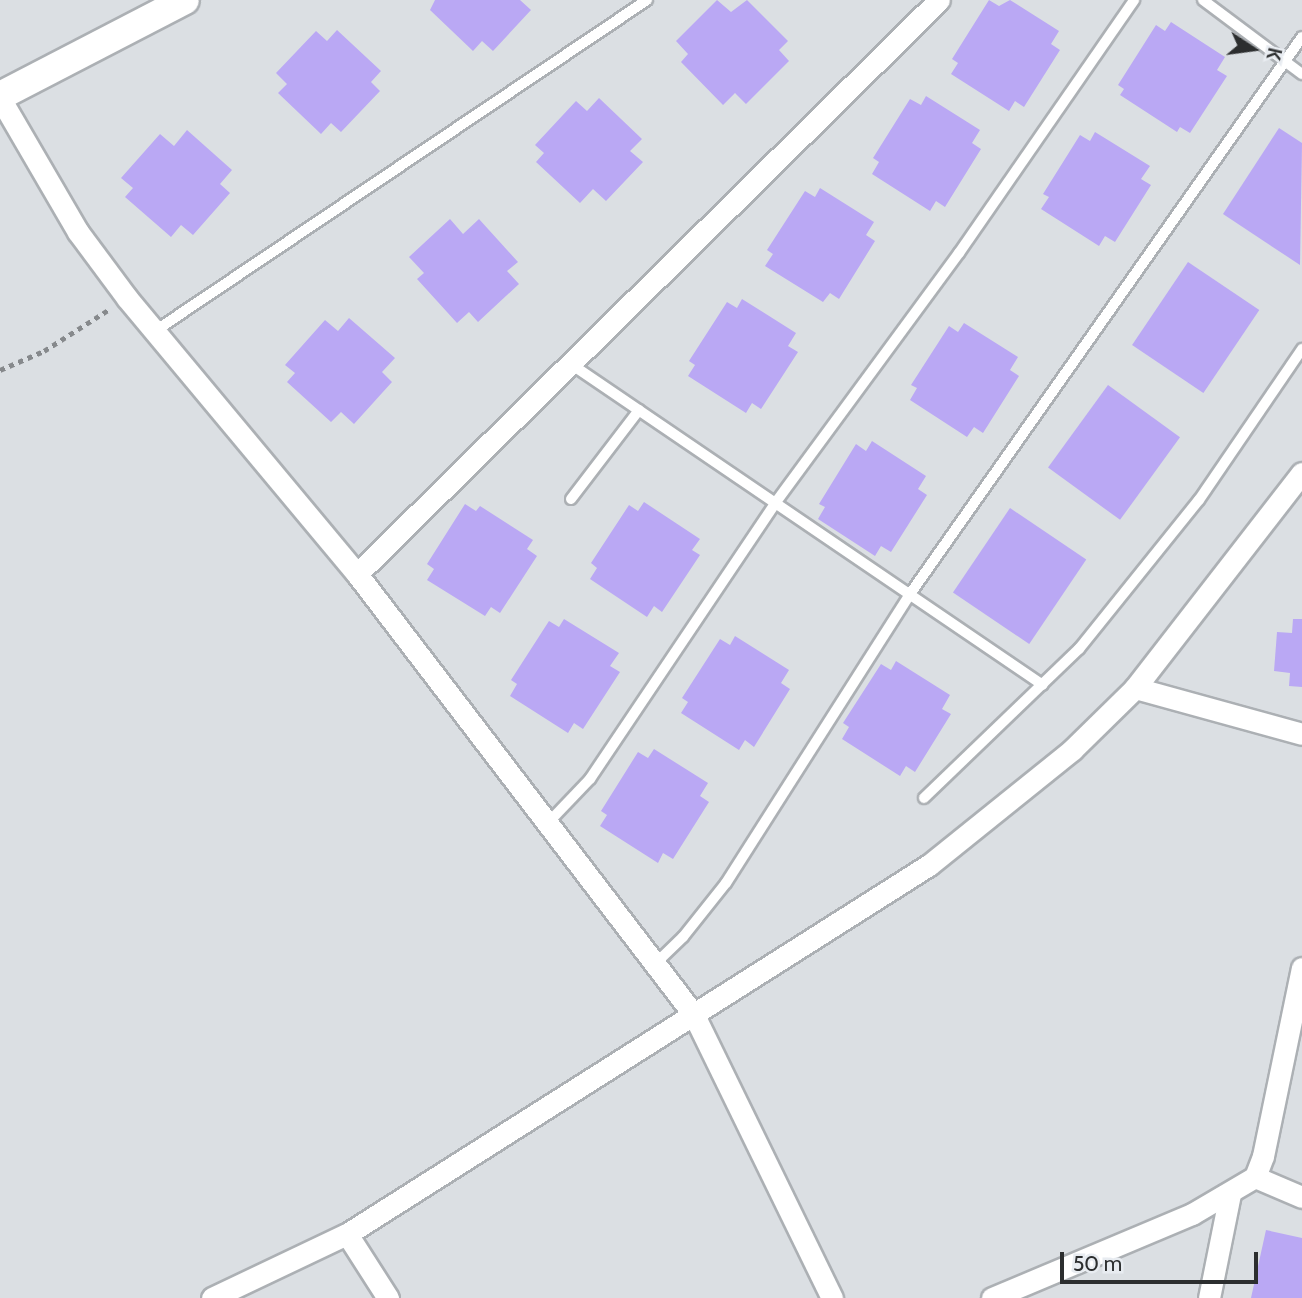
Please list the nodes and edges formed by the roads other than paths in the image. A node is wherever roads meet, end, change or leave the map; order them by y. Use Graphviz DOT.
graph roads {
  1 [pos="185,0"];
  2 [pos="647,0"];
  3 [pos="939,0"];
  4 [pos="1134,0"];
  5 [pos="1203,0"];
  6 [pos="1302,37"];
  7 [pos="1284,61"];
  8 [pos="1302,74"];
  9 [pos="0,97"];
  10 [pos="155,331"];
  11 [pos="1302,349"];
  12 [pos="568,362"];
  13 [pos="639,410"];
  14 [pos="1302,473"];
  15 [pos="571,499"];
  16 [pos="776,502"];
  17 [pos="357,574"];
  18 [pos="909,594"];
  19 [pos="1043,685"];
  20 [pos="1135,688"];
  21 [pos="1302,734"];
  22 [pos="924,798"];
  23 [pos="546,825"];
  24 [pos="654,964"];
  25 [pos="1302,968"];
  26 [pos="694,1015"];
  27 [pos="1255,1177"];
  28 [pos="1230,1194"];
  29 [pos="1302,1197"];
  30 [pos="347,1234"];
  31 [pos="212,1298"];
  32 [pos="388,1298"];
  33 [pos="832,1298"];
  34 [pos="992,1298"];
  35 [pos="1209,1298"];
  1 -- 9 [label="street"];
  2 -- 10 [label="lane"];
  3 -- 12 [label="street"];
  4 -- 16 [label="lane"];
  5 -- 7 [label="lane"];
  6 -- 7 [label="lane"];
  7 -- 8 [label="lane"];
  7 -- 18 [label="lane"];
  9 -- 10 [label="street"];
  10 -- 17 [label="street"];
  11 -- 19 [label="lane"];
  12 -- 13 [label="lane"];
  12 -- 17 [label="street"];
  13 -- 15 [label="lane"];
  13 -- 16 [label="lane"];
  14 -- 20 [label="street"];
  16 -- 18 [label="lane"];
  16 -- 23 [label="lane"];
  17 -- 23 [label="street"];
  18 -- 19 [label="lane"];
  18 -- 24 [label="lane"];
  19 -- 22 [label="lane"];
  20 -- 21 [label="street"];
  20 -- 26 [label="street"];
  23 -- 24 [label="street"];
  24 -- 26 [label="street"];
  25 -- 27 [label="street"];
  26 -- 30 [label="street"];
  26 -- 33 [label="street"];
  27 -- 28 [label="street"];
  27 -- 29 [label="street"];
  28 -- 34 [label="street"];
  28 -- 35 [label="street"];
  30 -- 31 [label="street"];
  30 -- 32 [label="street"];
}
